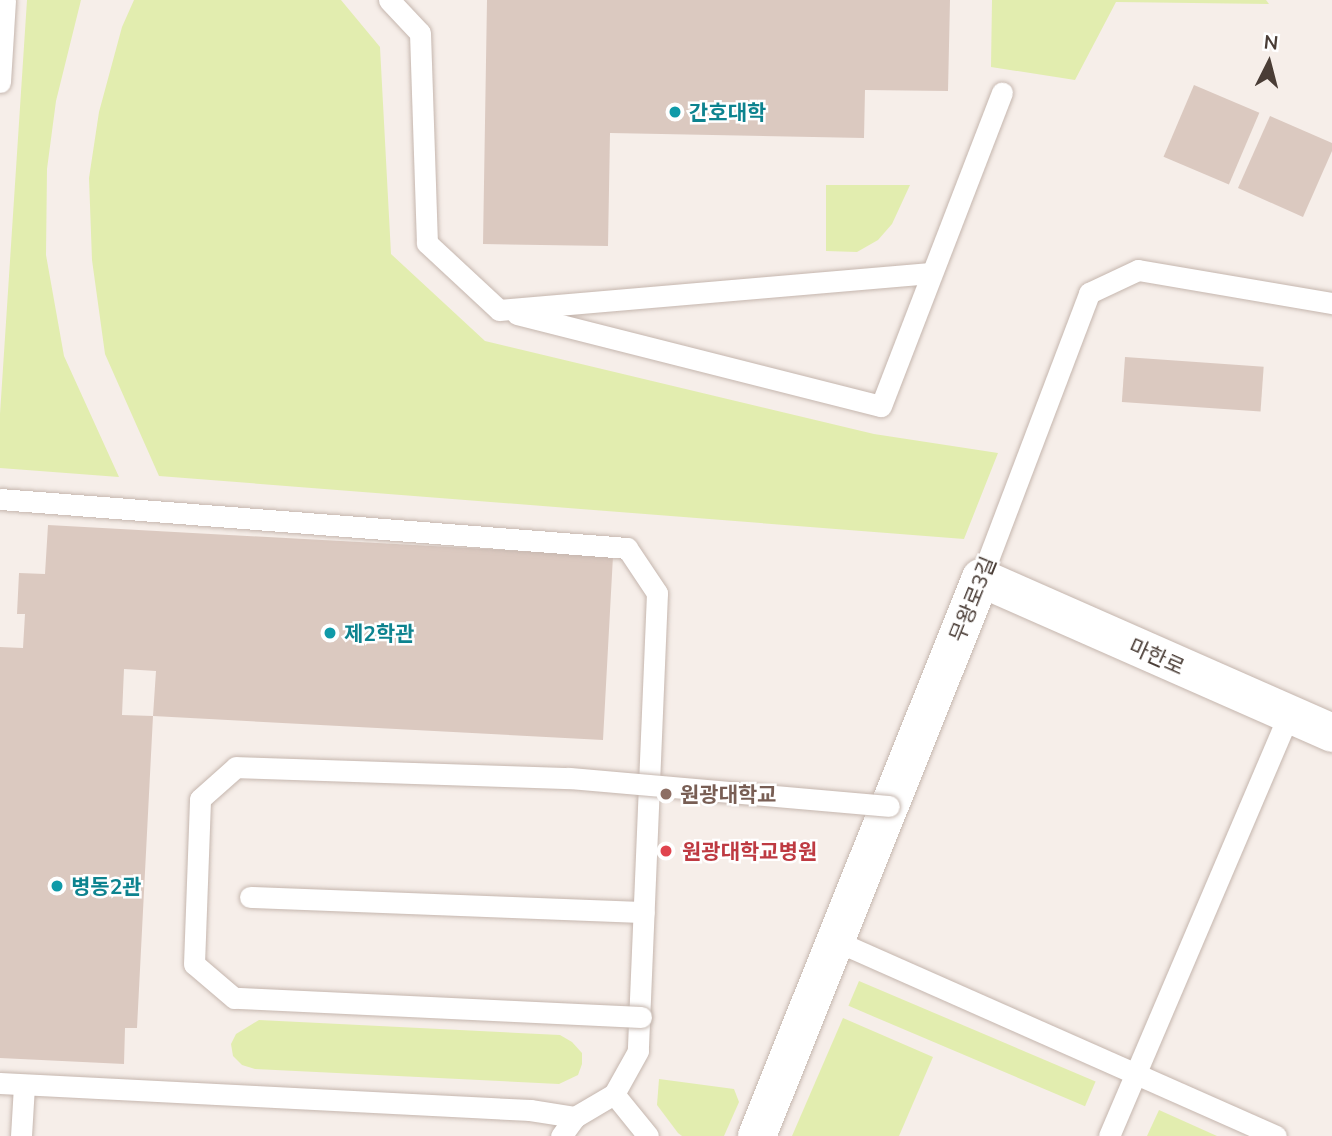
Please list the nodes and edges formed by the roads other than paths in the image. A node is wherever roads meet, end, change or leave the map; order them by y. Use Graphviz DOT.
graph roads {
  1 [pos="5,0"];
  2 [pos="389,0"];
  3 [pos="0,82"];
  4 [pos="1002,93"];
  5 [pos="930,273"];
  6 [pos="1332,303"];
  7 [pos="499,310"];
  8 [pos="0,499"];
  9 [pos="981,578"];
  10 [pos="1289,714"];
  11 [pos="1332,733"];
  12 [pos="889,806"];
  13 [pos="250,897"];
  14 [pos="644,912"];
  15 [pos="836,941"];
  16 [pos="641,1017"];
  17 [pos="1136,1074"];
  18 [pos="0,1083"];
  19 [pos="24,1084"];
  20 [pos="614,1094"];
  21 [pos="575,1117"];
  22 [pos="21,1136"];
  23 [pos="561,1136"];
  24 [pos="648,1136"];
  25 [pos="757,1136"];
  26 [pos="1108,1136"];
  27 [pos="1276,1136"];
  1 -- 3 [label="lane"];
  2 -- 7 [label="lane"];
  4 -- 5 [label="lane"];
  5 -- 7 [label="lane"];
  5 -- 7 [label="lane"];
  6 -- 9 [label="lane, 무왕로3길"];
  8 -- 14 [label="lane"];
  9 -- 10 [label="street, 마한로"];
  9 -- 12 [label="street, 무왕로3길"];
  10 -- 11 [label="street, 마한로"];
  10 -- 17 [label="lane"];
  12 -- 15 [label="street, 무왕로3길"];
  12 -- 16 [label="lane, bridge"];
  13 -- 14 [label="lane"];
  14 -- 16 [label="lane"];
  15 -- 17 [label="lane"];
  15 -- 25 [label="street, 무왕로3길"];
  16 -- 20 [label="lane"];
  17 -- 26 [label="lane"];
  17 -- 27 [label="lane"];
  18 -- 19 [label="lane"];
  19 -- 21 [label="lane"];
  19 -- 22 [label="lane"];
  20 -- 21 [label="lane"];
  20 -- 24 [label="lane"];
  21 -- 23 [label="lane"];
}
